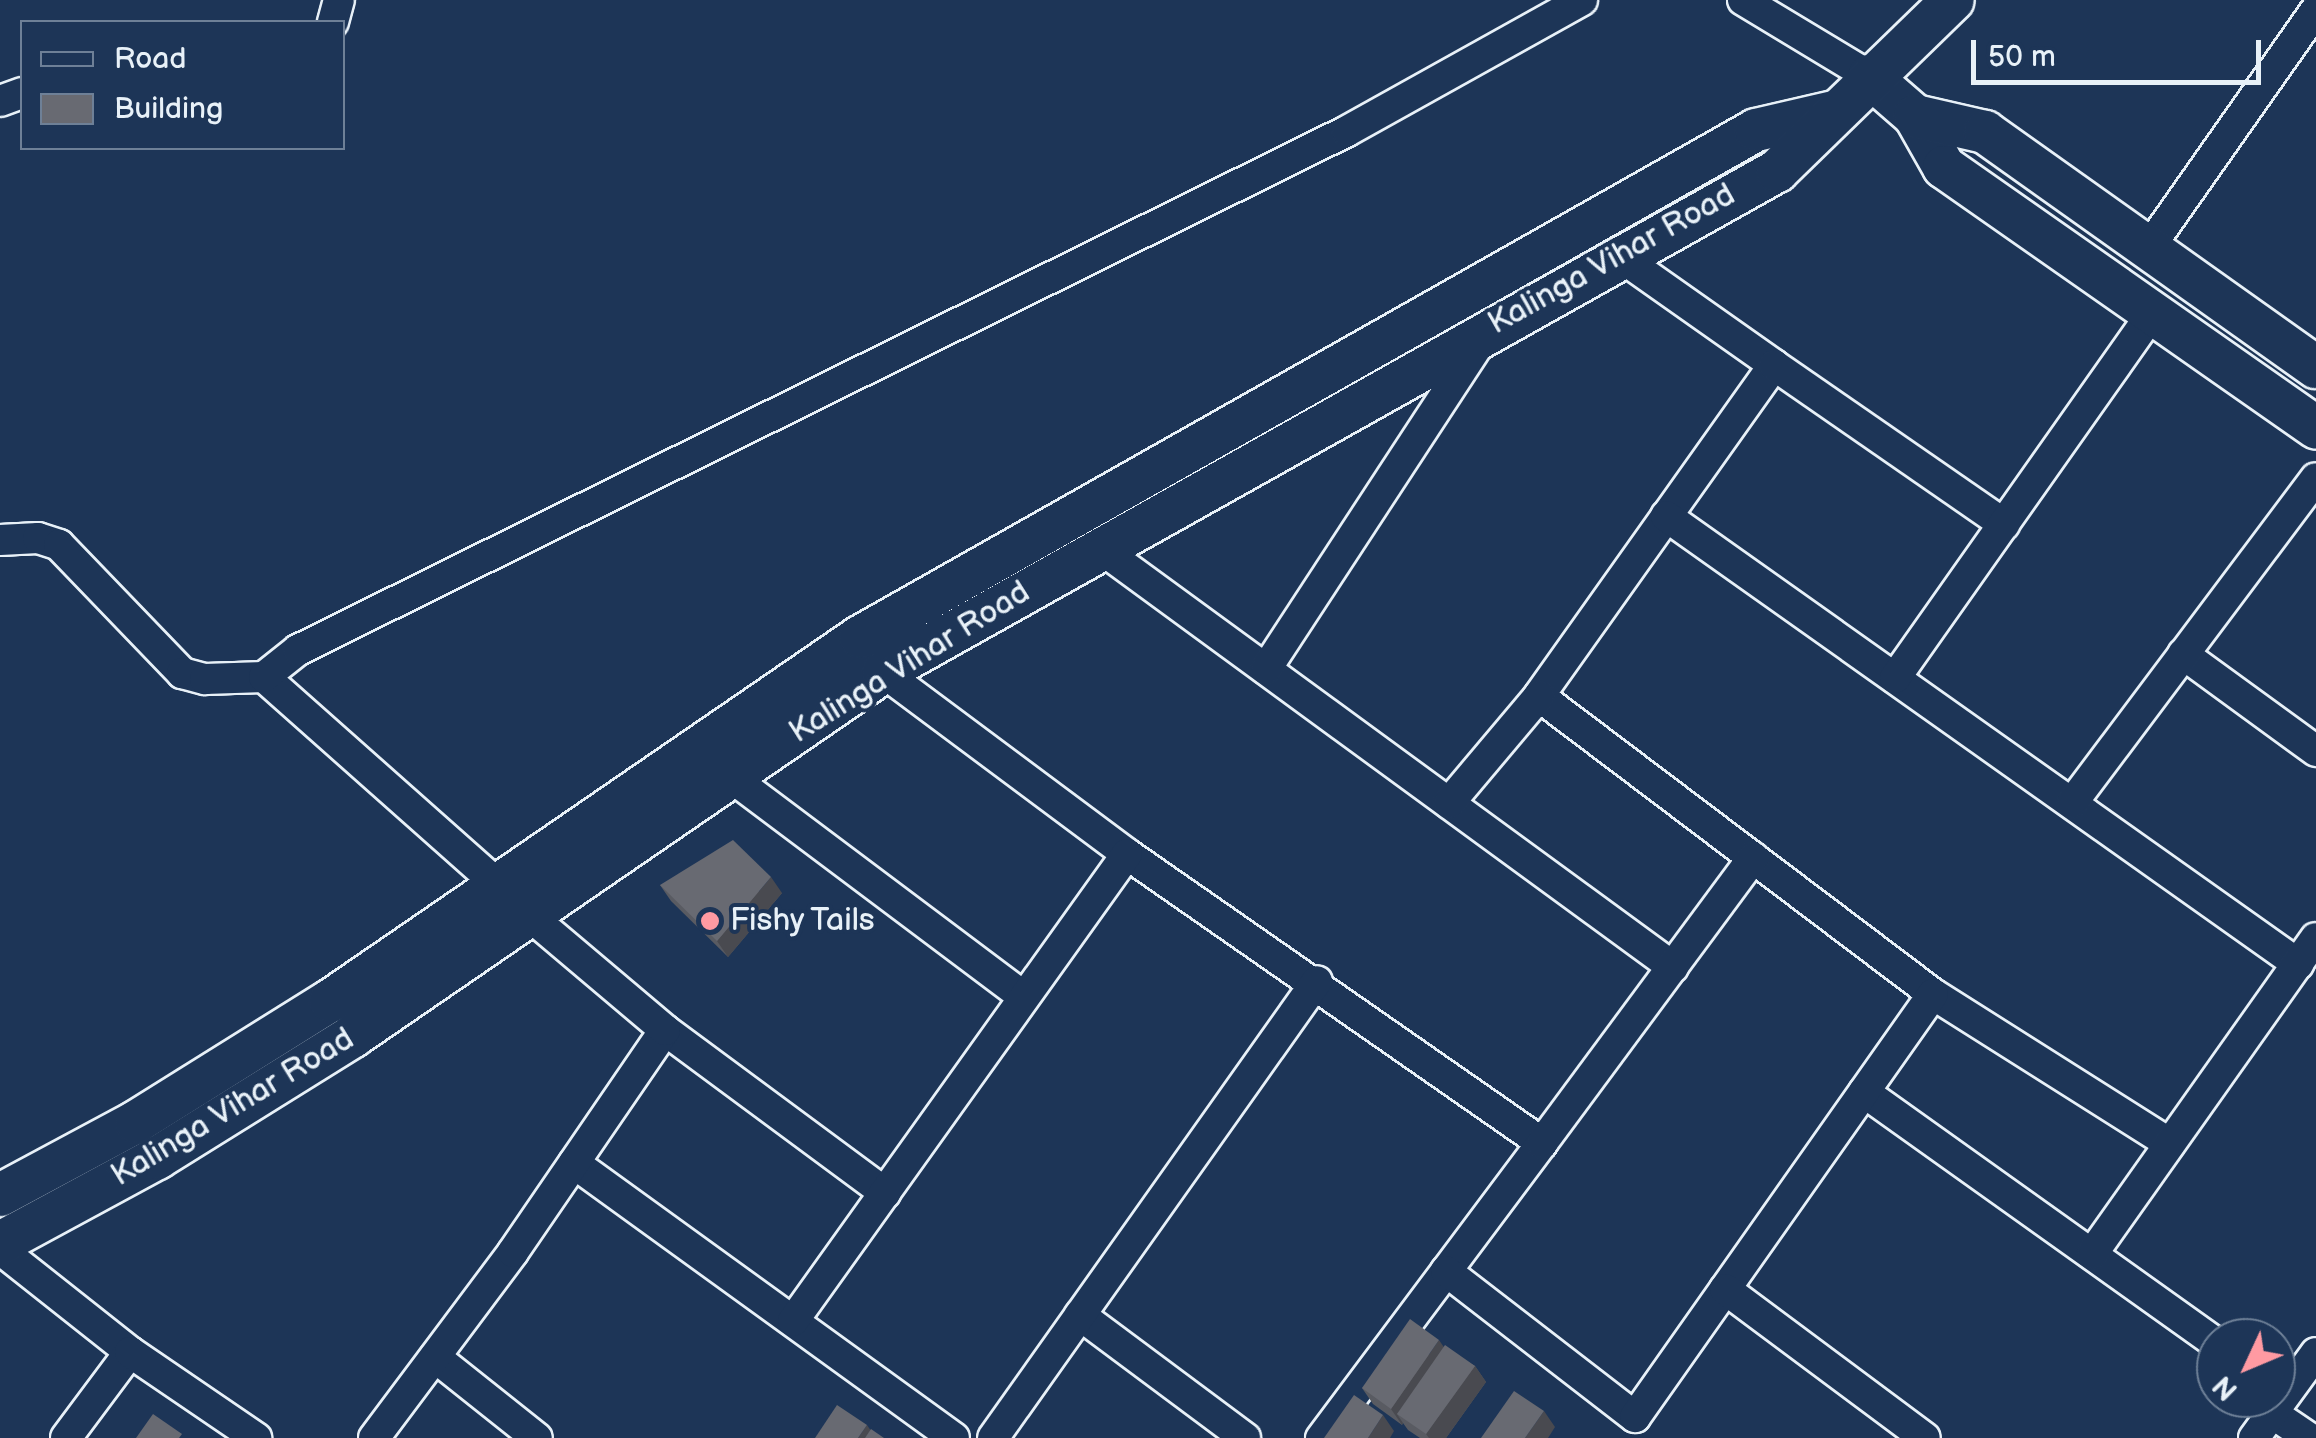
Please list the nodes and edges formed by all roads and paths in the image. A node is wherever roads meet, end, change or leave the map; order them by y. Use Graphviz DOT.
graph roads {
  1 [pos="1582,0"];
  2 [pos="1743,0"];
  3 [pos="1953,0"];
  4 [pos="2316,10"];
  5 [pos="1869,76"];
  6 [pos="1834,112"];
  7 [pos="1914,116"];
  8 [pos="2148,249"];
  9 [pos="1618,254"];
  10 [pos="2154,312"];
  11 [pos="1490,327"];
  12 [pos="1774,365"];
  13 [pos="2316,367"];
  14 [pos="2316,427"];
  15 [pos="2316,478"];
  16 [pos="1666,516"];
  17 [pos="2004,524"];
  18 [pos="0,540"];
  19 [pos="1100,548"];
  20 [pos="871,654"];
  21 [pos="2183,654"];
  22 [pos="1266,670"];
  23 [pos="264,676"];
  24 [pos="1894,678"];
  25 [pos="1539,696"];
  26 [pos="2316,750"];
  27 [pos="731,778"];
  28 [pos="1449,802"];
  29 [pos="2072,803"];
  30 [pos="1126,854"];
  31 [pos="1754,858"];
  32 [pos="499,886"];
  33 [pos="530,916"];
  34 [pos="2316,938"];
  35 [pos="2298,964"];
  36 [pos="1673,966"];
  37 [pos="1317,981"];
  38 [pos="1933,994"];
  39 [pos="1024,997"];
  40 [pos="666,1030"];
  41 [pos="1864,1092"];
  42 [pos="1542,1143"];
  43 [pos="2170,1144"];
  44 [pos="574,1163"];
  45 [pos="885,1193"];
  46 [pos="0,1195"];
  47 [pos="0,1246"];
  48 [pos="2092,1254"];
  49 [pos="1446,1271"];
  50 [pos="1725,1289"];
  51 [pos="1080,1315"];
  52 [pos="793,1321"];
  53 [pos="2196,1329"];
  54 [pos="130,1352"];
  55 [pos="2316,1353"];
  56 [pos="435,1357"];
  57 [pos="2296,1378"];
  58 [pos="2284,1418"];
  59 [pos="66,1438"];
  60 [pos="256,1438"];
  61 [pos="374,1438"];
  62 [pos="537,1438"];
  63 [pos="954,1438"];
  64 [pos="993,1438"];
  65 [pos="1244,1438"];
  66 [pos="1321,1438"];
  67 [pos="1924,1438"];
  68 [pos="2308,1438"];
  1 -- 23 [label="street"];
  2 -- 5 [label="street"];
  3 -- 5 [label="street, Kalinga Vihar Road"];
  4 -- 8 [label="street"];
  5 -- 6 [label="street, Kalinga Vihar Road"];
  5 -- 7 [label="street"];
  6 -- 9 [label="street, Kalinga Vihar Road"];
  6 -- 20 [label="street, Kalinga Vihar Road"];
  7 -- 8 [label="street"];
  7 -- 10 [label="street"];
  8 -- 13 [label="street"];
  9 -- 11 [label="street, Kalinga Vihar Road"];
  9 -- 12 [label="street"];
  10 -- 14 [label="street"];
  10 -- 17 [label="street"];
  11 -- 19 [label="street, Kalinga Vihar Road"];
  11 -- 22 [label="street"];
  12 -- 16 [label="street"];
  12 -- 17 [label="street"];
  15 -- 21 [label="street"];
  16 -- 24 [label="street"];
  16 -- 25 [label="street"];
  17 -- 24 [label="street"];
  18 -- 23 [label="street"];
  19 -- 20 [label="street, Kalinga Vihar Road"];
  19 -- 22 [label="street"];
  20 -- 27 [label="street, Kalinga Vihar Road"];
  20 -- 30 [label="street"];
  20 -- 32 [label="street, Kalinga Vihar Road"];
  21 -- 26 [label="street"];
  21 -- 29 [label="street"];
  22 -- 28 [label="street"];
  23 -- 32 [label="street"];
  24 -- 29 [label="street"];
  25 -- 28 [label="street"];
  25 -- 31 [label="street"];
  27 -- 33 [label="street, Kalinga Vihar Road"];
  27 -- 39 [label="street"];
  28 -- 36 [label="street"];
  29 -- 35 [label="street"];
  30 -- 37 [label="street"];
  30 -- 39 [label="street"];
  31 -- 36 [label="street"];
  31 -- 38 [label="street"];
  32 -- 46 [label="street, Kalinga Vihar Road"];
  33 -- 40 [label="street"];
  33 -- 47 [label="street, Kalinga Vihar Road"];
  34 -- 35 [label="street"];
  35 -- 43 [label="street"];
  36 -- 42 [label="street"];
  37 -- 42 [label="street"];
  37 -- 51 [label="street"];
  38 -- 41 [label="street"];
  38 -- 43 [label="street"];
  39 -- 45 [label="street"];
  40 -- 44 [label="street"];
  40 -- 45 [label="street"];
  41 -- 48 [label="street"];
  41 -- 50 [label="street"];
  42 -- 49 [label="street"];
  43 -- 48 [label="street"];
  44 -- 52 [label="street"];
  44 -- 56 [label="street"];
  45 -- 52 [label="street"];
  47 -- 54 [label="street"];
  48 -- 53 [label="street"];
  49 -- 50 [label="street"];
  49 -- 66 [label="street"];
  50 -- 67 [label="street"];
  51 -- 64 [label="street"];
  51 -- 65 [label="street"];
  52 -- 63 [label="street"];
  54 -- 59 [label="street"];
  54 -- 60 [label="street"];
  55 -- 57 [label="street"];
  56 -- 61 [label="street"];
  56 -- 62 [label="street"];
  58 -- 68 [label="street"];
}
